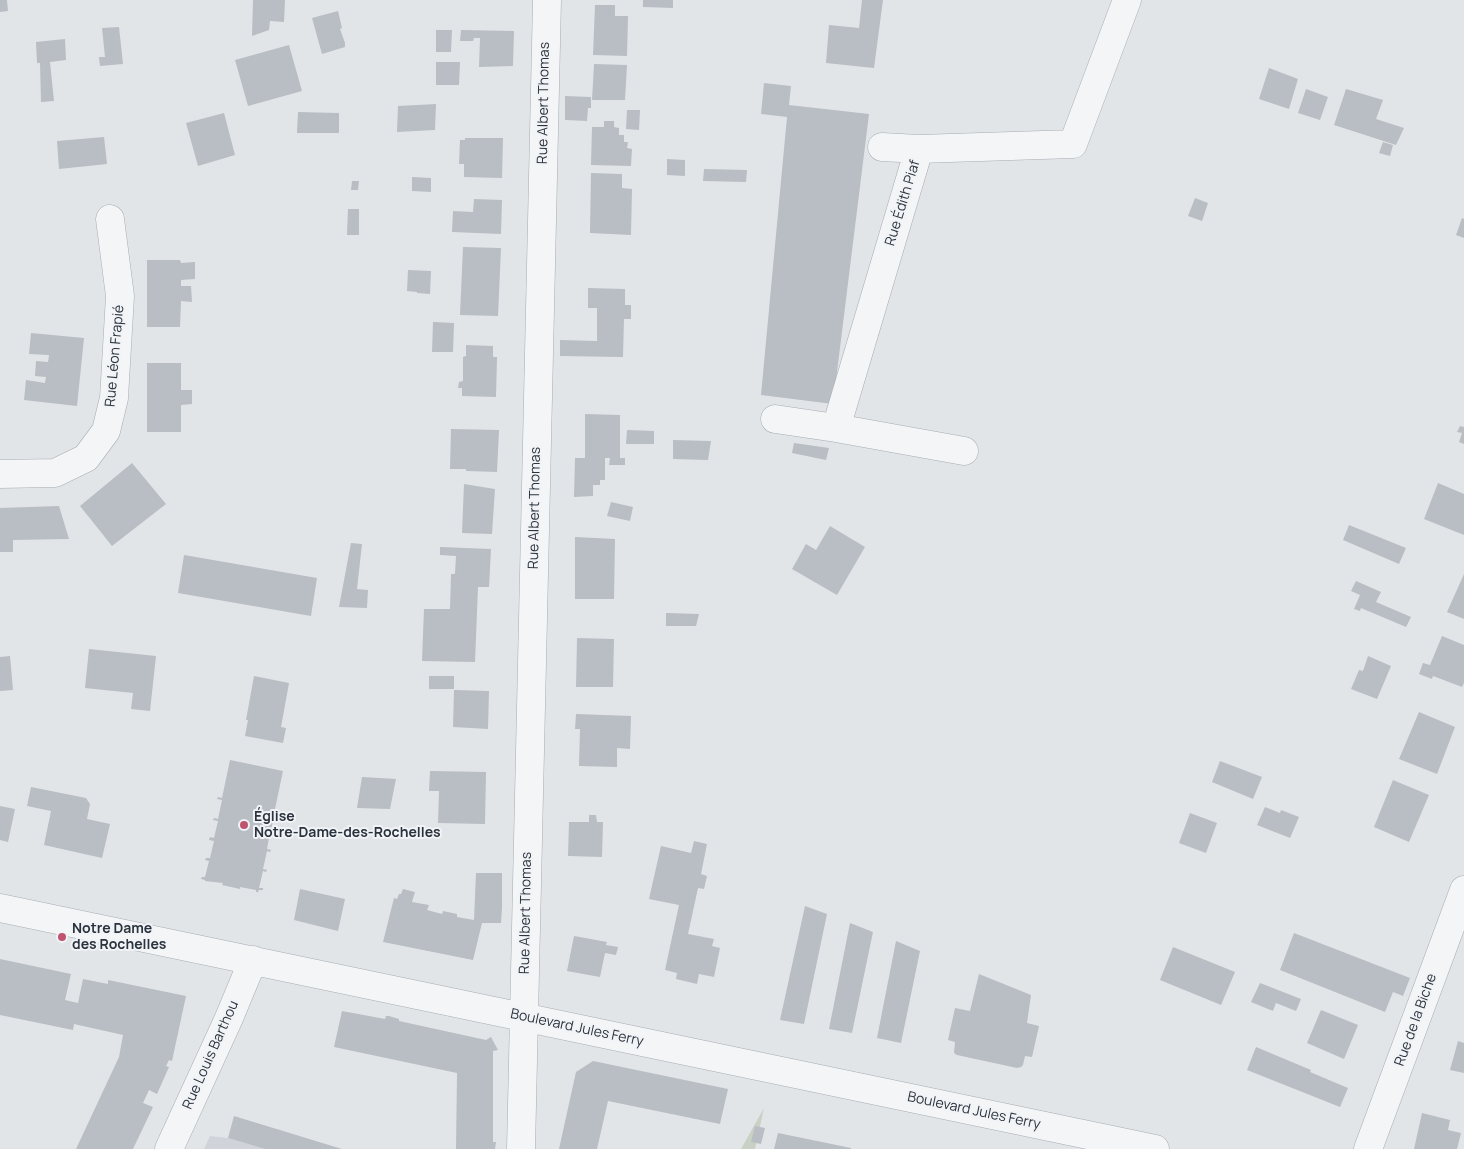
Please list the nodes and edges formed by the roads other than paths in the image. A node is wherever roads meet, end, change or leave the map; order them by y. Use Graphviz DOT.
graph roads {
  1 [pos="547,0"];
  2 [pos="1127,0"];
  3 [pos="882,147"];
  4 [pos="919,150"];
  5 [pos="110,218"];
  6 [pos="775,419"];
  7 [pos="836,428"];
  8 [pos="964,451"];
  9 [pos="0,474"];
  10 [pos="1464,890"];
  11 [pos="0,908"];
  12 [pos="253,960"];
  13 [pos="524,1016"];
  14 [pos="168,1149"];
  15 [pos="521,1149"];
  16 [pos="1155,1149"];
  17 [pos="1368,1149"];
  1 -- 13 [label="street, Rue Albert Thomas"];
  2 -- 4 [label="street, Rue Édith Piaf"];
  3 -- 4 [label="street"];
  4 -- 7 [label="street, Rue Édith Piaf"];
  5 -- 9 [label="street, Rue Léon Frapié"];
  6 -- 7 [label="street"];
  7 -- 8 [label="street"];
  10 -- 17 [label="street, Rue de la Biche"];
  11 -- 12 [label="street, Boulevard Jules Ferry"];
  12 -- 13 [label="street, Boulevard Jules Ferry"];
  12 -- 14 [label="street, Rue Louis Barthou"];
  13 -- 15 [label="street, Rue Albert Thomas"];
  13 -- 16 [label="street, Boulevard Jules Ferry"];
}
